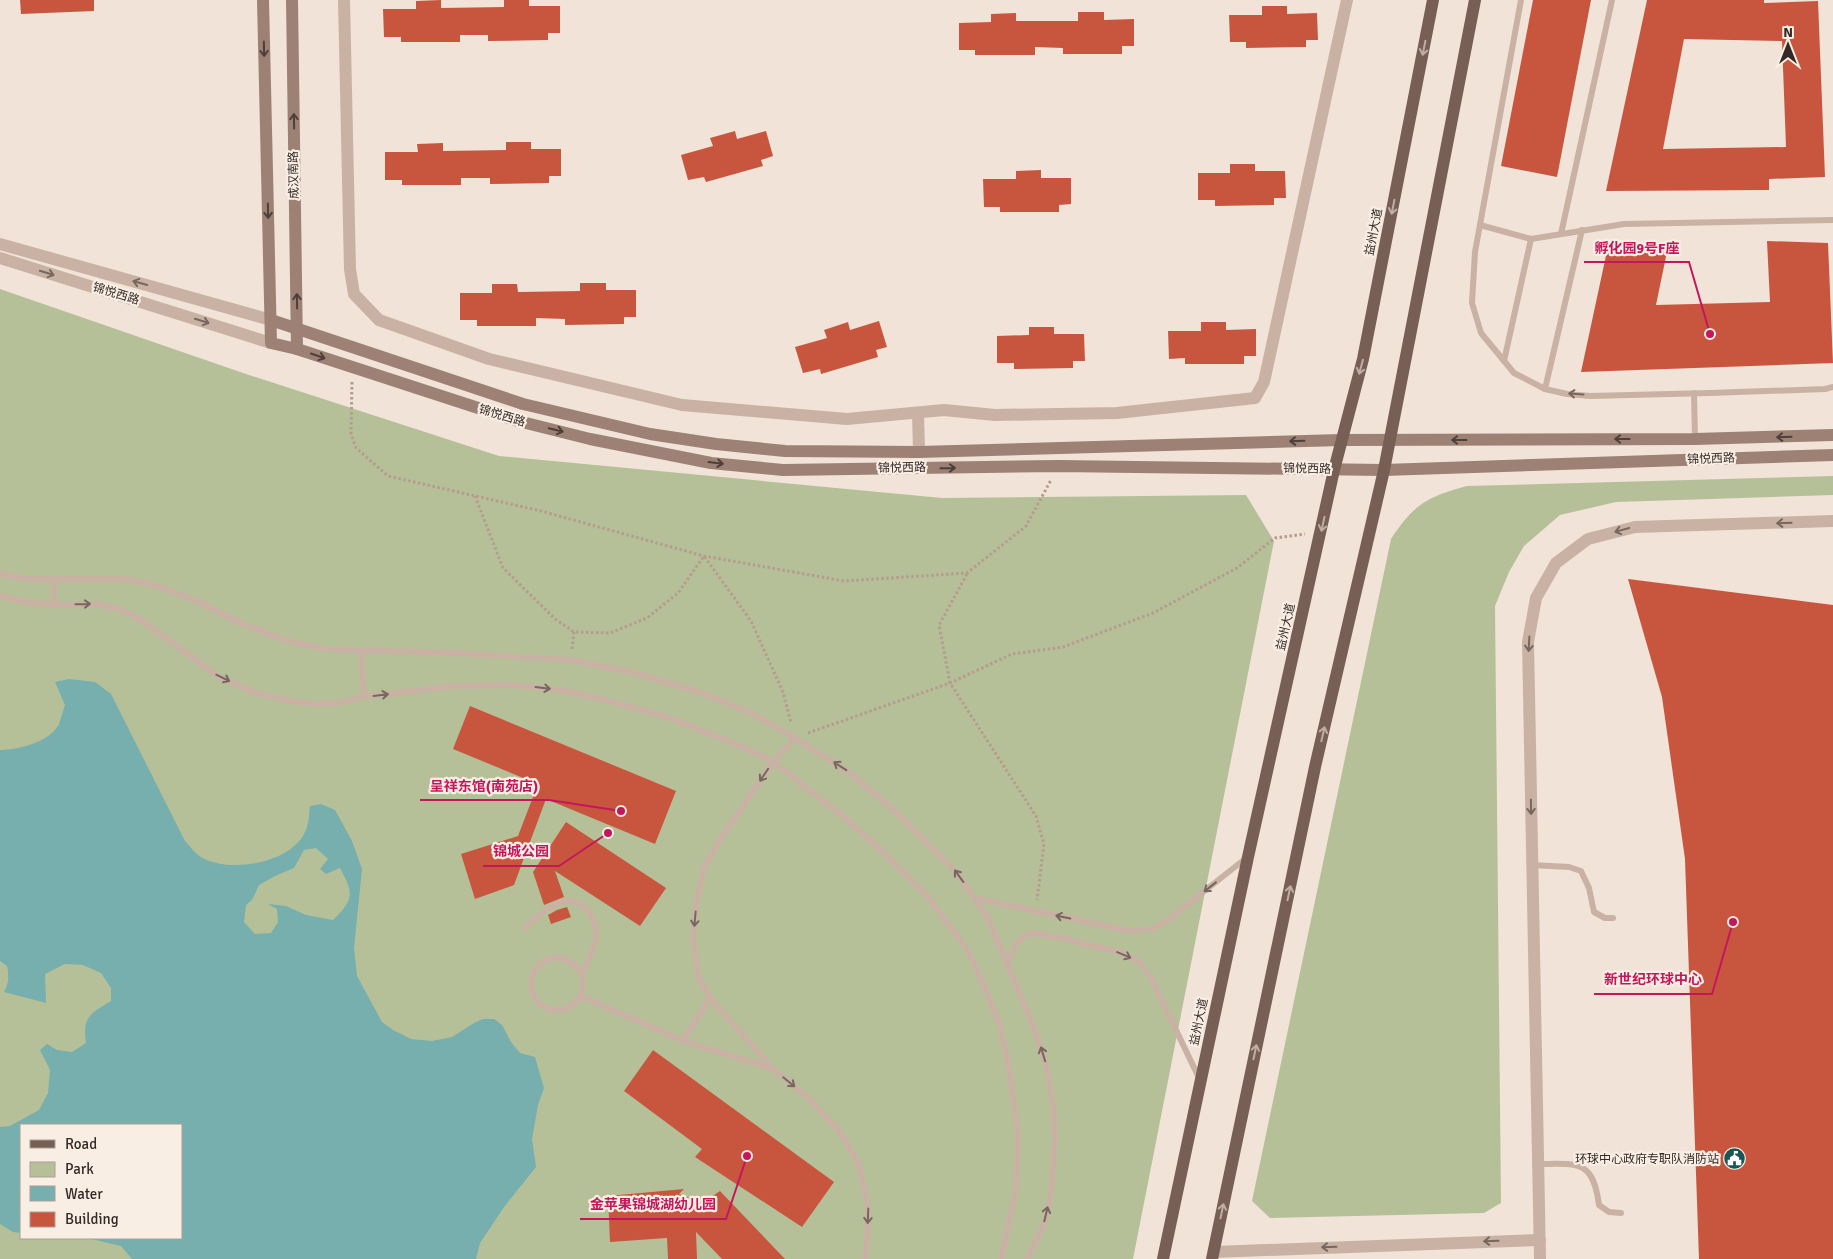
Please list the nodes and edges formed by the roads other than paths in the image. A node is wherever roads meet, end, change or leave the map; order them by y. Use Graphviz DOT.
graph roads {
  1 [pos="263,0"];
  2 [pos="292,0"];
  3 [pos="344,0"];
  4 [pos="1347,0"];
  5 [pos="1433,0"];
  6 [pos="1474,0"];
  7 [pos="1521,0"];
  8 [pos="1612,0"];
  9 [pos="1833,220"];
  10 [pos="1480,225"];
  11 [pos="1582,230"];
  12 [pos="1561,234"];
  13 [pos="1531,239"];
  14 [pos="0,244"];
  15 [pos="0,258"];
  16 [pos="271,320"];
  17 [pos="297,328"];
  18 [pos="271,343"];
  19 [pos="297,349"];
  20 [pos="1504,361"];
  21 [pos="1833,387"];
  22 [pos="1545,389"];
  23 [pos="1694,393"];
  24 [pos="918,412"];
  25 [pos="1833,436"];
  26 [pos="1695,439"];
  27 [pos="1341,440"];
  28 [pos="1389,440"];
  29 [pos="919,452"];
  30 [pos="1833,455"];
  31 [pos="1334,470"];
  32 [pos="1384,470"];
  33 [pos="1833,521"];
  34 [pos="0,574"];
  35 [pos="54,579"];
  36 [pos="0,596"];
  37 [pos="54,605"];
  38 [pos="361,651"];
  39 [pos="364,698"];
  40 [pos="794,738"];
  41 [pos="773,762"];
  42 [pos="1248,857"];
  43 [pos="1532,865"];
  44 [pos="974,898"];
  45 [pos="1613,918"];
  46 [pos="525,928"];
  47 [pos="1008,964"];
  48 [pos="581,975"];
  49 [pos="580,996"];
  50 [pos="710,998"];
  51 [pos="683,1041"];
  52 [pos="772,1068"];
  53 [pos="1200,1081"];
  54 [pos="1538,1164"];
  55 [pos="1620,1214"];
  56 [pos="1540,1240"];
  57 [pos="1213,1255"];
  58 [pos="865,1259"];
  59 [pos="1001,1259"];
  60 [pos="1027,1259"];
  61 [pos="1163,1259"];
  62 [pos="1226,1259"];
  63 [pos="1540,1259"];
  1 -- 16 [label="main road, one-way"];
  17 -- 2 [label="main road, 成汉南路, one-way"];
  3 -- 24 [label="street"];
  4 -- 24 [label="street"];
  5 -- 27 [label="main road, 益州大道, one-way"];
  6 -- 28 [label="main road"];
  7 -- 10 [label="lane"];
  8 -- 12 [label="lane"];
  9 -- 11 [label="lane"];
  10 -- 13 [label="lane"];
  10 -- 20 [label="lane"];
  11 -- 12 [label="lane"];
  11 -- 22 [label="lane"];
  12 -- 13 [label="lane"];
  13 -- 20 [label="lane"];
  16 -- 14 [label="street, 锦悦西路, one-way"];
  15 -- 18 [label="street, 锦悦西路, one-way"];
  16 -- 17 [label="main road, 锦悦西路"];
  16 -- 18 [label="main road"];
  17 -- 19 [label="main road, 成汉南路"];
  17 -- 29 [label="main road, 锦悦西路"];
  18 -- 19 [label="main road, 锦悦西路"];
  19 -- 31 [label="main road, 锦悦西路, one-way"];
  20 -- 22 [label="lane"];
  21 -- 23 [label="lane"];
  23 -- 22 [label="lane, one-way"];
  23 -- 26 [label="lane"];
  24 -- 29 [label="street"];
  25 -- 26 [label="main road, 锦悦西路, one-way"];
  26 -- 28 [label="main road, 锦悦西路, one-way"];
  27 -- 28 [label="main road, 锦悦西路"];
  27 -- 29 [label="main road, 锦悦西路, one-way"];
  27 -- 31 [label="main road, 益州大道"];
  28 -- 32 [label="main road"];
  30 -- 32 [label="main road, 锦悦西路"];
  31 -- 32 [label="main road, 锦悦西路"];
  31 -- 42 [label="main road, 益州大道, one-way"];
  57 -- 32 [label="main road, one-way"];
  33 -- 43 [label="street, one-way"];
  34 -- 35 [label="lane"];
  35 -- 37 [label="lane"];
  35 -- 38 [label="lane"];
  36 -- 37 [label="lane"];
  37 -- 39 [label="lane, one-way"];
  38 -- 39 [label="lane"];
  38 -- 40 [label="lane"];
  39 -- 41 [label="lane, one-way"];
  40 -- 41 [label="lane"];
  44 -- 40 [label="lane, one-way"];
  41 -- 50 [label="lane, one-way"];
  41 -- 59 [label="lane"];
  42 -- 44 [label="lane, one-way"];
  42 -- 53 [label="main road, 益州大道"];
  43 -- 45 [label="lane"];
  43 -- 54 [label="street"];
  44 -- 47 [label="lane"];
  46 -- 48 [label="lane"];
  47 -- 53 [label="lane, one-way"];
  60 -- 47 [label="lane, one-way"];
  48 -- 49 [label="lane"];
  48 -- 49 [label="lane"];
  49 -- 51 [label="lane"];
  50 -- 51 [label="lane"];
  50 -- 52 [label="lane"];
  51 -- 52 [label="lane"];
  52 -- 58 [label="lane, one-way"];
  53 -- 61 [label="main road, 益州大道"];
  54 -- 55 [label="lane"];
  54 -- 56 [label="street"];
  56 -- 57 [label="street, one-way"];
  56 -- 63 [label="street"];
  57 -- 62 [label="street"];
}
